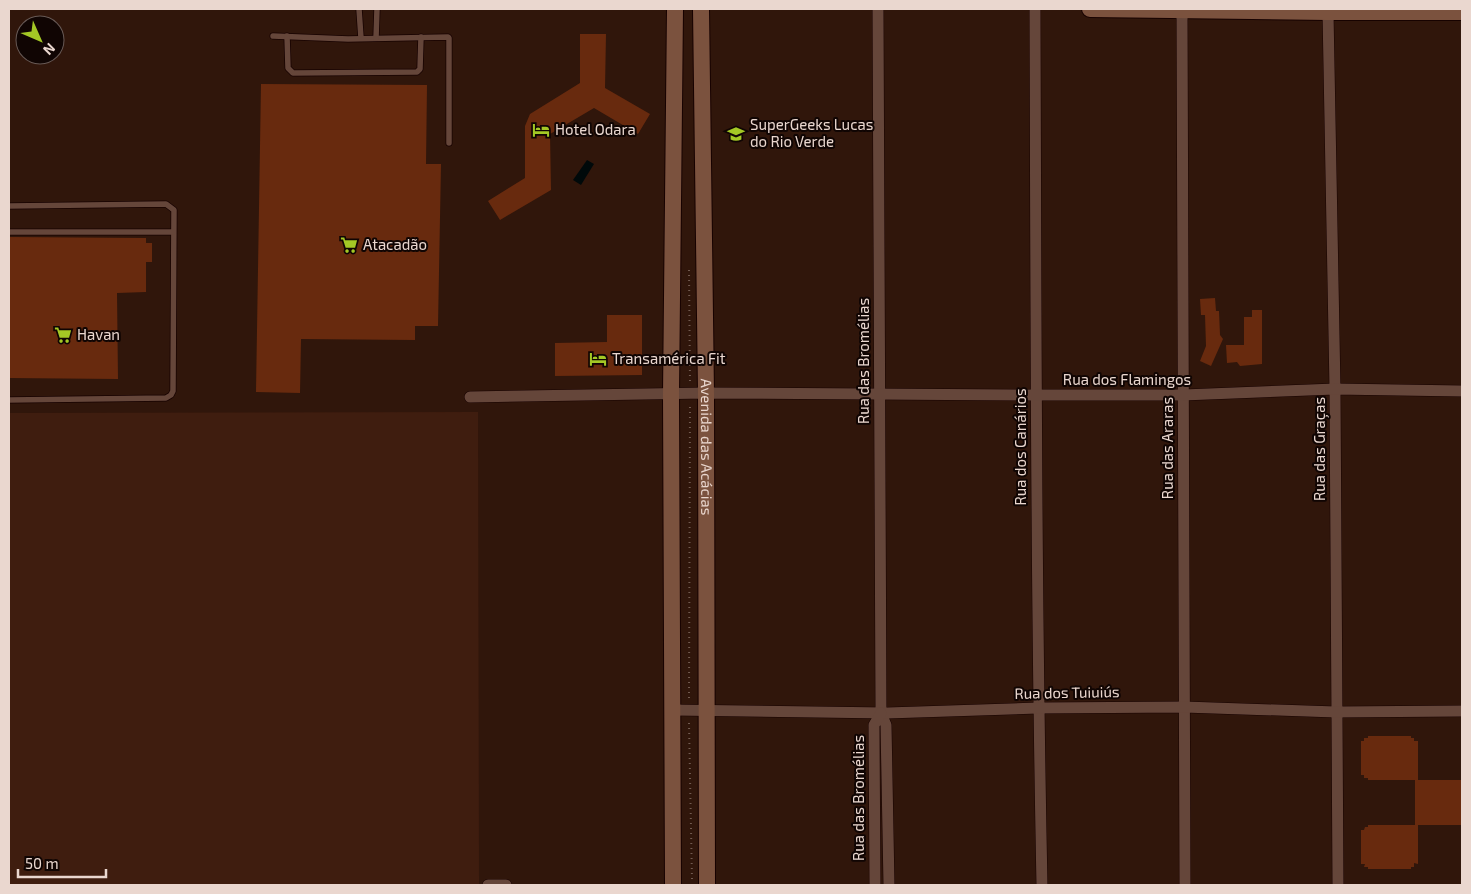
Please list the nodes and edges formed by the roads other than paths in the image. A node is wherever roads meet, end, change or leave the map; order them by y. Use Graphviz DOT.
graph roads {
  1 [pos="359,9"];
  2 [pos="377,9"];
  3 [pos="675,9"];
  4 [pos="701,9"];
  5 [pos="878,9"];
  6 [pos="1035,9"];
  7 [pos="1090,9"];
  8 [pos="1182,10"];
  9 [pos="1328,12"];
  10 [pos="1462,12"];
  11 [pos="273,36"];
  12 [pos="287,36"];
  13 [pos="421,36"];
  14 [pos="360,38"];
  15 [pos="376,38"];
  16 [pos="448,143"];
  17 [pos="9,206"];
  18 [pos="9,232"];
  19 [pos="173,232"];
  20 [pos="1334,389"];
  21 [pos="1462,391"];
  22 [pos="698,393"];
  23 [pos="671,394"];
  24 [pos="879,394"];
  25 [pos="1036,395"];
  26 [pos="1183,395"];
  27 [pos="470,397"];
  28 [pos="9,400"];
  29 [pos="1184,707"];
  30 [pos="1038,708"];
  31 [pos="706,709"];
  32 [pos="681,710"];
  33 [pos="1336,712"];
  34 [pos="1462,712"];
  35 [pos="881,713"];
  36 [pos="488,885"];
  37 [pos="506,885"];
  38 [pos="673,885"];
  39 [pos="707,885"];
  40 [pos="875,885"];
  41 [pos="889,885"];
  42 [pos="1042,885"];
  43 [pos="1185,885"];
  44 [pos="1338,885"];
  1 -- 14 [label="lane"];
  2 -- 15 [label="lane"];
  3 -- 23 [label="street"];
  4 -- 22 [label="street, Avenida das Acácias"];
  5 -- 24 [label="street, Rua das Bromélias"];
  6 -- 25 [label="street, Rua dos Canários"];
  7 -- 8 [label="street"];
  8 -- 9 [label="street"];
  8 -- 26 [label="street, Rua das Araras"];
  9 -- 10 [label="street"];
  9 -- 20 [label="street, Rua das Graças"];
  11 -- 12 [label="lane"];
  12 -- 13 [label="lane"];
  12 -- 14 [label="lane"];
  13 -- 15 [label="lane"];
  13 -- 16 [label="lane"];
  14 -- 15 [label="lane"];
  17 -- 19 [label="lane"];
  18 -- 19 [label="lane"];
  19 -- 28 [label="lane"];
  20 -- 21 [label="street, Rua dos Flamingos"];
  20 -- 26 [label="street, Rua dos Flamingos"];
  20 -- 33 [label="street, Rua das Graças"];
  22 -- 23 [label="street, Rua dos Flamingos"];
  22 -- 24 [label="street, Rua dos Flamingos"];
  22 -- 31 [label="street, Avenida das Acácias"];
  23 -- 27 [label="street, Rua dos Flamingos"];
  23 -- 32 [label="street"];
  24 -- 25 [label="street, Rua dos Flamingos"];
  24 -- 35 [label="street, Rua das Bromélias"];
  25 -- 26 [label="street, Rua dos Flamingos"];
  25 -- 30 [label="street, Rua dos Canários"];
  26 -- 29 [label="street, Rua das Araras"];
  29 -- 30 [label="street, Rua dos Tuiuiús"];
  29 -- 33 [label="street, Rua dos Tuiuiús"];
  29 -- 43 [label="street, Rua das Araras"];
  30 -- 35 [label="street, Rua dos Tuiuiús"];
  30 -- 42 [label="street, Rua dos Canários"];
  31 -- 32 [label="street, Rua dos Tuiuiús"];
  31 -- 35 [label="street, Rua dos Tuiuiús"];
  31 -- 39 [label="street, Avenida das Acácias"];
  32 -- 38 [label="street"];
  33 -- 34 [label="street, Rua dos Tuiuiús"];
  33 -- 44 [label="street, Rua das Graças"];
  35 -- 40 [label="street, Rua das Bromélias"];
  35 -- 41 [label="street, Rua das Bromélias"];
  36 -- 37 [label="street"];
}
